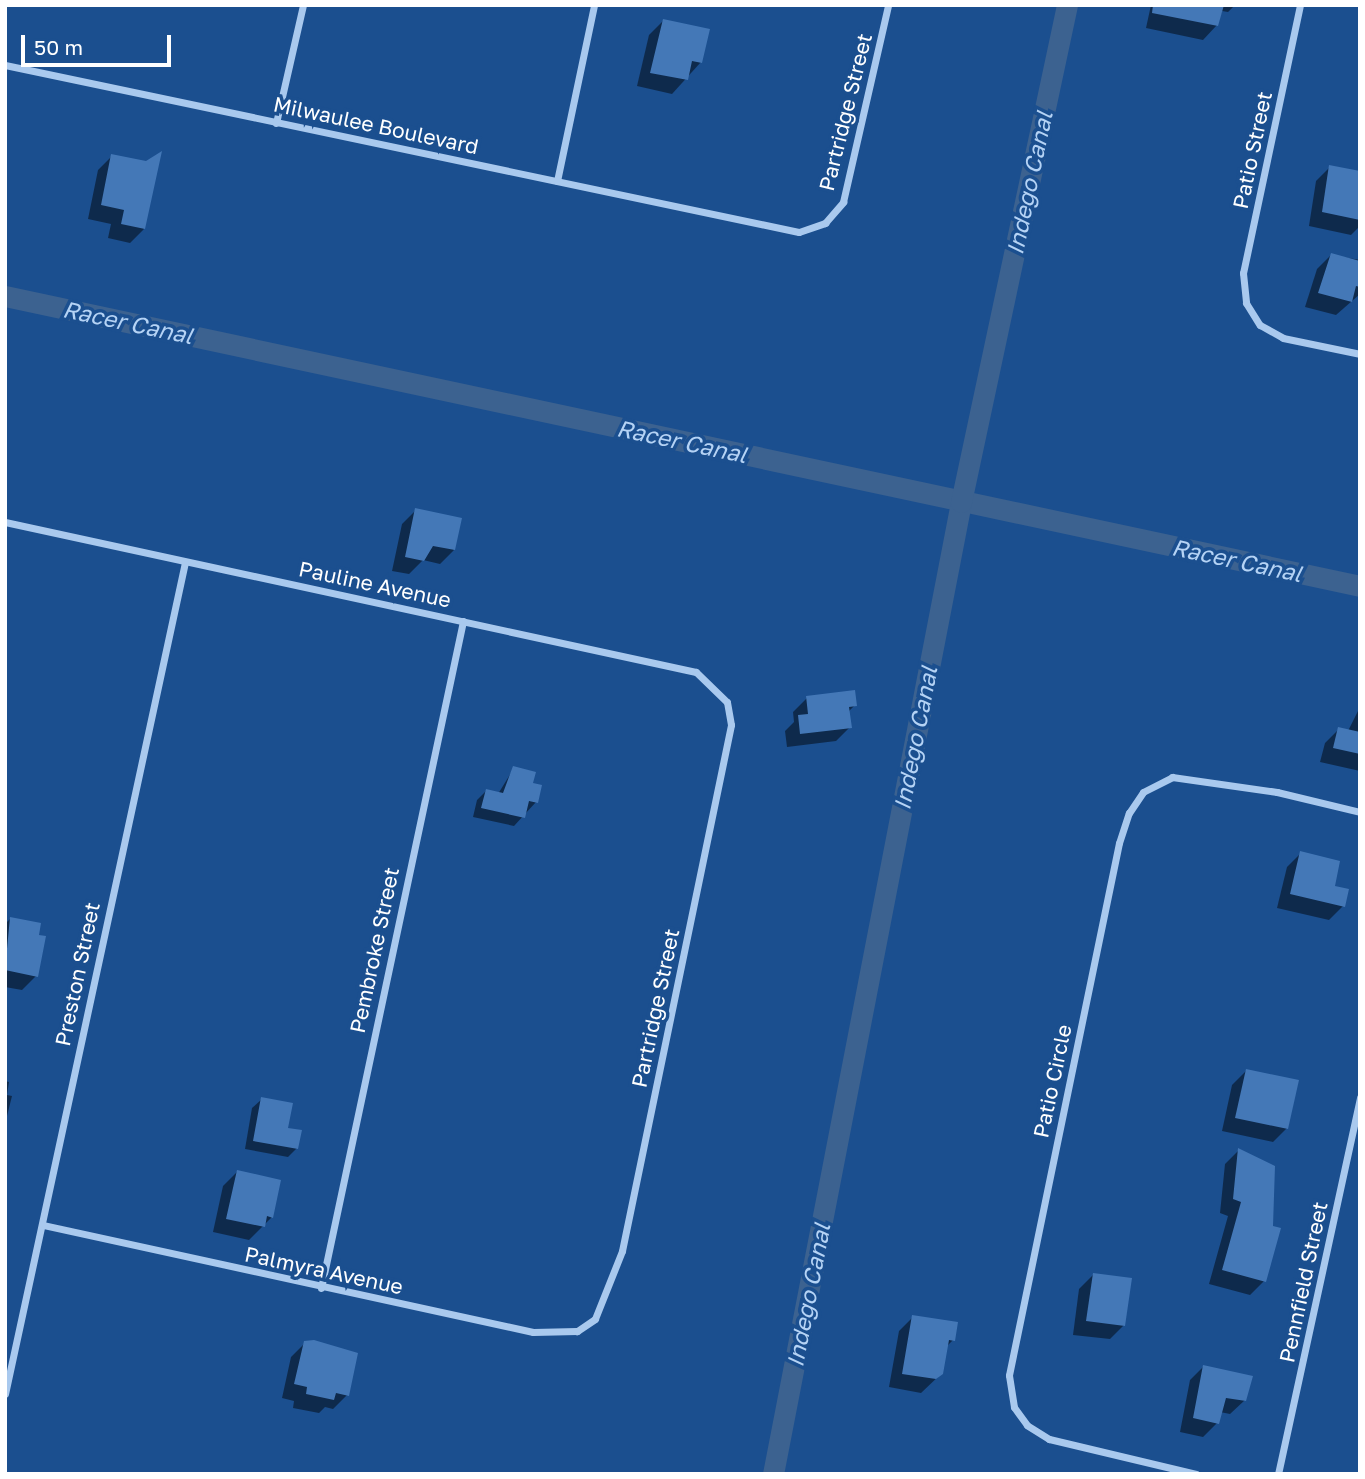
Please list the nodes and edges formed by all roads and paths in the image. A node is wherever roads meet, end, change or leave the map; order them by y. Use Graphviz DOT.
graph roads {
  1 [pos="303,5"];
  2 [pos="594,5"];
  3 [pos="888,5"];
  4 [pos="1300,5"];
  5 [pos="5,65"];
  6 [pos="276,123"];
  7 [pos="557,181"];
  8 [pos="825,223"];
  9 [pos="1360,354"];
  10 [pos="5,522"];
  11 [pos="185,562"];
  12 [pos="463,621"];
  13 [pos="727,702"];
  14 [pos="1360,812"];
  15 [pos="1360,1097"];
  16 [pos="43,1225"];
  17 [pos="321,1288"];
  18 [pos="595,1319"];
  19 [pos="5,1394"];
  20 [pos="1196,1474"];
  21 [pos="1278,1474"];
  1 -- 6 [label="street"];
  2 -- 7 [label="street"];
  3 -- 8 [label="street, Partridge Street"];
  4 -- 9 [label="street, Patio Street"];
  5 -- 6 [label="street, Milwaulee Boulevard"];
  6 -- 7 [label="street, Milwaulee Boulevard"];
  7 -- 8 [label="street, Milwaulee Boulevard"];
  10 -- 11 [label="street, Pauline Avenue"];
  11 -- 12 [label="street, Pauline Avenue"];
  11 -- 16 [label="street, Preston Street"];
  12 -- 13 [label="street, Pauline Avenue"];
  12 -- 17 [label="street, Pembroke Street"];
  13 -- 18 [label="street, Partridge Street"];
  14 -- 20 [label="street, Patio Circle"];
  15 -- 21 [label="street, Pennfield Street"];
  16 -- 17 [label="street, Palmyra Avenue"];
  16 -- 19 [label="street, Preston Street"];
  17 -- 18 [label="street, Palmyra Avenue"];
}
